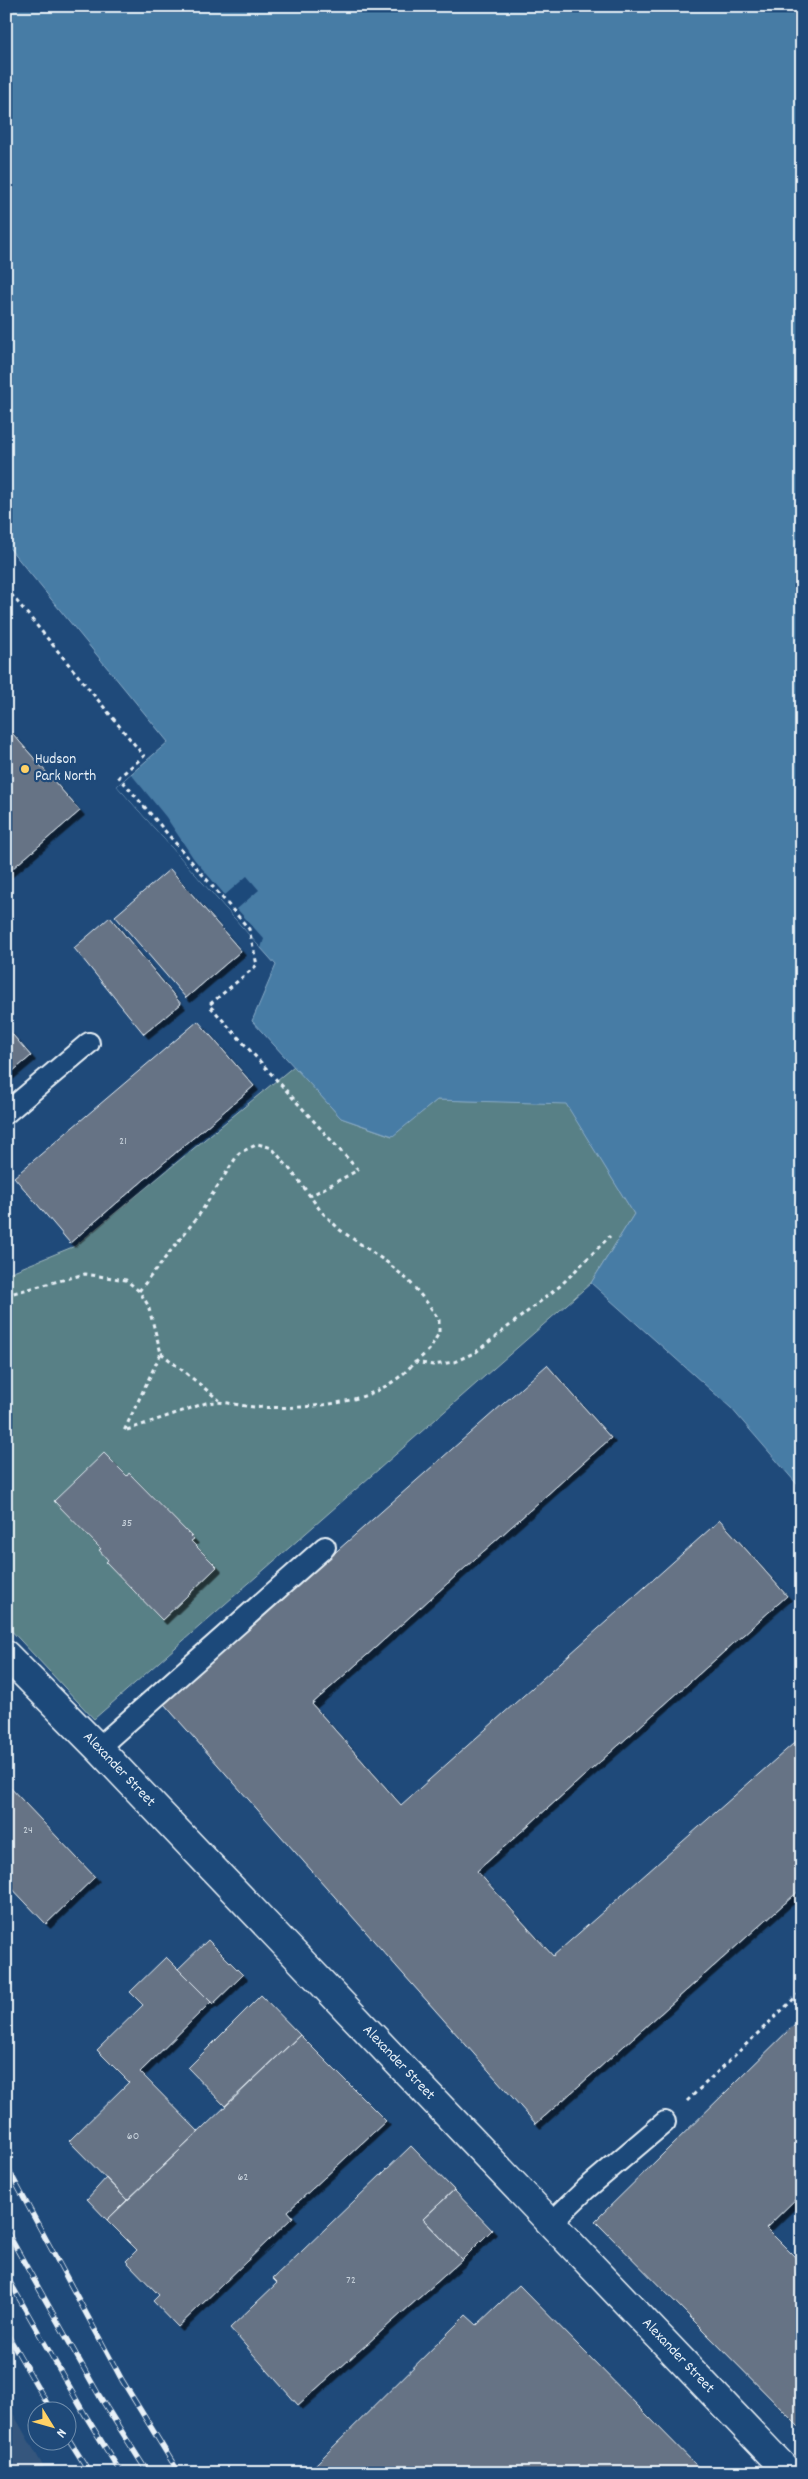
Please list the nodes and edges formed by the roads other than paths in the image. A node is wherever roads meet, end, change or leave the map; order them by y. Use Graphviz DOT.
graph roads {
  1 [pos="89,1043"];
  2 [pos="6,1113"];
  3 [pos="325,1547"];
  4 [pos="6,1655"];
  5 [pos="98,1748"];
  6 [pos="665,2122"];
  7 [pos="551,2223"];
  8 [pos="789,2473"];
  1 -- 2 [label="lane"];
  3 -- 5 [label="lane"];
  4 -- 5 [label="street, Alexander Street"];
  5 -- 7 [label="street, Alexander Street"];
  6 -- 7 [label="lane"];
  7 -- 8 [label="street, Alexander Street"];
}
